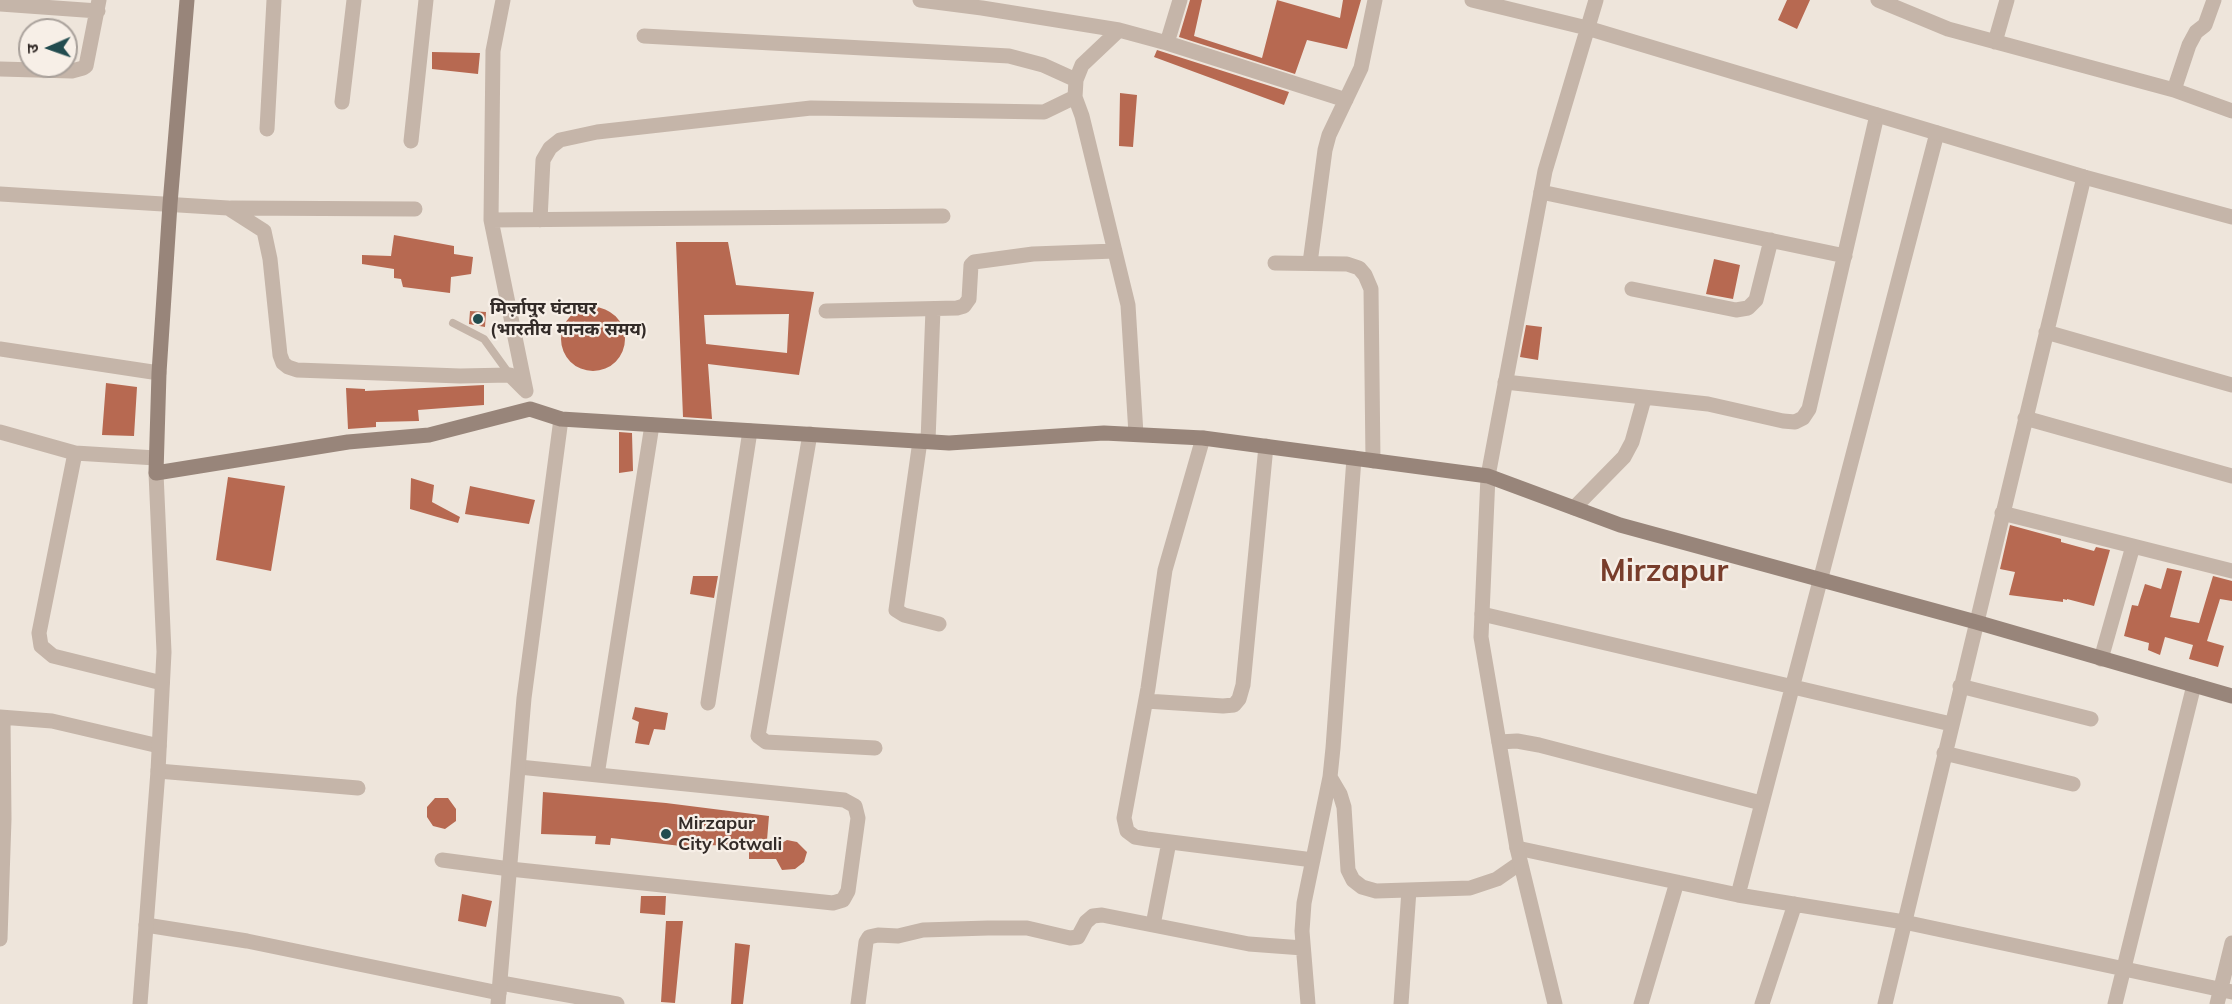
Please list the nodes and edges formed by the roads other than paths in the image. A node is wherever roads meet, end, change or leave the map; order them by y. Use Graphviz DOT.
graph roads {
  1 [pos="187,0"];
  2 [pos="274,0"];
  3 [pos="354,0"];
  4 [pos="426,0"];
  5 [pos="503,0"];
  6 [pos="920,0"];
  7 [pos="1180,0"];
  8 [pos="1375,0"];
  9 [pos="1472,0"];
  10 [pos="1596,0"];
  11 [pos="1878,0"];
  12 [pos="2007,0"];
  13 [pos="2214,0"];
  14 [pos="0,4"];
  15 [pos="99,6"];
  16 [pos="1587,28"];
  17 [pos="1119,30"];
  18 [pos="644,36"];
  19 [pos="1995,42"];
  20 [pos="1167,43"];
  21 [pos="0,69"];
  22 [pos="1076,80"];
  23 [pos="2174,90"];
  24 [pos="1075,98"];
  25 [pos="1346,100"];
  26 [pos="342,102"];
  27 [pos="2232,111"];
  28 [pos="1877,115"];
  29 [pos="267,129"];
  30 [pos="1937,133"];
  31 [pos="411,141"];
  32 [pos="2084,177"];
  33 [pos="1541,192"];
  34 [pos="0,194"];
  35 [pos="170,204"];
  36 [pos="228,208"];
  37 [pos="415,209"];
  38 [pos="943,216"];
  39 [pos="2232,217"];
  40 [pos="491,220"];
  41 [pos="540,220"];
  42 [pos="1771,240"];
  43 [pos="1115,251"];
  44 [pos="1845,256"];
  45 [pos="1275,263"];
  46 [pos="1310,263"];
  47 [pos="1632,289"];
  48 [pos="933,309"];
  49 [pos="826,311"];
  50 [pos="453,324"];
  51 [pos="2046,333"];
  52 [pos="0,349"];
  53 [pos="159,373"];
  54 [pos="510,375"];
  55 [pos="1505,382"];
  56 [pos="2232,385"];
  57 [pos="525,390"];
  58 [pos="1644,399"];
  59 [pos="530,409"];
  60 [pos="2025,418"];
  61 [pos="561,419"];
  62 [pos="652,425"];
  63 [pos="750,431"];
  64 [pos="0,432"];
  65 [pos="810,434"];
  66 [pos="1136,435"];
  67 [pos="1203,438"];
  68 [pos="924,441"];
  69 [pos="1266,446"];
  70 [pos="75,453"];
  71 [pos="1354,458"];
  72 [pos="1373,461"];
  73 [pos="156,466"];
  74 [pos="1488,476"];
  75 [pos="2232,476"];
  76 [pos="1574,508"];
  77 [pos="2002,513"];
  78 [pos="2133,546"];
  79 [pos="2232,571"];
  80 [pos="1820,580"];
  81 [pos="1482,614"];
  82 [pos="1976,622"];
  83 [pos="939,624"];
  84 [pos="2101,658"];
  85 [pos="162,683"];
  86 [pos="2194,685"];
  87 [pos="1960,686"];
  88 [pos="1792,687"];
  89 [pos="2232,696"];
  90 [pos="1146,701"];
  91 [pos="708,703"];
  92 [pos="2,718"];
  93 [pos="2091,719"];
  94 [pos="1951,724"];
  95 [pos="1499,742"];
  96 [pos="159,746"];
  97 [pos="875,748"];
  98 [pos="1944,753"];
  99 [pos="519,767"];
  100 [pos="158,771"];
  101 [pos="597,775"];
  102 [pos="1330,777"];
  103 [pos="2073,784"];
  104 [pos="358,788"];
  105 [pos="1761,803"];
  106 [pos="1169,842"];
  107 [pos="1519,855"];
  108 [pos="441,860"];
  109 [pos="1313,860"];
  110 [pos="510,869"];
  111 [pos="1677,882"];
  112 [pos="1409,890"];
  113 [pos="1737,895"];
  114 [pos="1795,904"];
  115 [pos="1904,922"];
  116 [pos="146,925"];
  117 [pos="1153,925"];
  118 [pos="0,939"];
  119 [pos="2232,943"];
  120 [pos="1302,948"];
  121 [pos="2124,969"];
  122 [pos="499,993"];
  123 [pos="2223,995"];
  124 [pos="140,1004"];
  125 [pos="617,1004"];
  126 [pos="858,1004"];
  127 [pos="1308,1004"];
  128 [pos="1401,1004"];
  129 [pos="1555,1004"];
  130 [pos="1641,1004"];
  131 [pos="1762,1004"];
  132 [pos="1885,1004"];
  133 [pos="2115,1004"];
  1 -- 35 [label="main road"];
  2 -- 29 [label="street"];
  3 -- 26 [label="street"];
  4 -- 31 [label="street"];
  5 -- 40 [label="street"];
  6 -- 17 [label="street"];
  7 -- 20 [label="street"];
  8 -- 25 [label="street"];
  9 -- 16 [label="street"];
  10 -- 16 [label="street"];
  11 -- 19 [label="street"];
  12 -- 19 [label="street"];
  13 -- 23 [label="street"];
  14 -- 15 [label="street"];
  15 -- 21 [label="street"];
  16 -- 28 [label="street"];
  16 -- 33 [label="street"];
  17 -- 20 [label="street"];
  17 -- 22 [label="street"];
  18 -- 22 [label="street"];
  19 -- 23 [label="street"];
  20 -- 25 [label="street"];
  22 -- 24 [label="street"];
  23 -- 27 [label="street"];
  24 -- 41 [label="street"];
  24 -- 43 [label="street"];
  25 -- 46 [label="street"];
  28 -- 30 [label="street"];
  28 -- 44 [label="street"];
  30 -- 32 [label="street"];
  30 -- 80 [label="street"];
  32 -- 39 [label="street"];
  32 -- 51 [label="street"];
  33 -- 42 [label="street"];
  33 -- 55 [label="street"];
  34 -- 35 [label="street"];
  35 -- 36 [label="street"];
  35 -- 53 [label="main road"];
  36 -- 37 [label="street"];
  36 -- 54 [label="street"];
  38 -- 41 [label="street"];
  40 -- 41 [label="street"];
  40 -- 57 [label="street"];
  42 -- 44 [label="street"];
  42 -- 47 [label="street"];
  43 -- 48 [label="street"];
  43 -- 66 [label="street"];
  44 -- 58 [label="street"];
  45 -- 46 [label="street"];
  46 -- 72 [label="street"];
  48 -- 49 [label="street"];
  48 -- 68 [label="street"];
  50 -- 54 [label="lane"];
  51 -- 56 [label="street"];
  51 -- 60 [label="street"];
  52 -- 53 [label="street"];
  53 -- 73 [label="main road"];
  54 -- 57 [label="street"];
  55 -- 58 [label="street"];
  55 -- 74 [label="street"];
  57 -- 59 [label="street"];
  58 -- 76 [label="street"];
  59 -- 61 [label="main road"];
  59 -- 73 [label="main road"];
  60 -- 75 [label="street"];
  60 -- 77 [label="street"];
  61 -- 62 [label="main road"];
  61 -- 99 [label="street"];
  62 -- 63 [label="main road"];
  62 -- 101 [label="street"];
  63 -- 65 [label="main road"];
  63 -- 91 [label="street"];
  64 -- 70 [label="street"];
  65 -- 68 [label="main road"];
  65 -- 97 [label="street"];
  66 -- 67 [label="main road"];
  66 -- 68 [label="main road"];
  67 -- 69 [label="main road"];
  67 -- 90 [label="street"];
  68 -- 83 [label="street"];
  69 -- 71 [label="main road"];
  69 -- 90 [label="street"];
  70 -- 73 [label="street"];
  70 -- 85 [label="street"];
  71 -- 72 [label="main road"];
  71 -- 102 [label="street"];
  72 -- 74 [label="main road"];
  73 -- 85 [label="street"];
  74 -- 76 [label="main road"];
  74 -- 81 [label="street"];
  76 -- 80 [label="main road"];
  77 -- 78 [label="street"];
  77 -- 82 [label="street"];
  78 -- 79 [label="street"];
  78 -- 84 [label="street"];
  80 -- 82 [label="main road"];
  80 -- 88 [label="street"];
  81 -- 88 [label="street"];
  81 -- 95 [label="street"];
  82 -- 84 [label="main road"];
  82 -- 87 [label="street"];
  84 -- 86 [label="main road"];
  85 -- 96 [label="street"];
  86 -- 89 [label="main road"];
  86 -- 121 [label="street"];
  87 -- 93 [label="street"];
  87 -- 94 [label="street"];
  88 -- 94 [label="street"];
  88 -- 105 [label="street"];
  90 -- 106 [label="street"];
  92 -- 96 [label="street"];
  92 -- 118 [label="street"];
  94 -- 98 [label="street"];
  95 -- 105 [label="street"];
  95 -- 107 [label="street"];
  96 -- 100 [label="street"];
  98 -- 103 [label="street"];
  98 -- 115 [label="street"];
  99 -- 101 [label="street"];
  99 -- 110 [label="street"];
  100 -- 104 [label="street"];
  100 -- 116 [label="street"];
  101 -- 110 [label="street"];
  102 -- 109 [label="street"];
  102 -- 112 [label="street"];
  105 -- 113 [label="street"];
  106 -- 109 [label="street"];
  106 -- 117 [label="street"];
  107 -- 111 [label="street"];
  107 -- 112 [label="street"];
  107 -- 129 [label="street"];
  108 -- 110 [label="street"];
  109 -- 120 [label="street"];
  110 -- 122 [label="street"];
  111 -- 113 [label="street"];
  111 -- 130 [label="street"];
  112 -- 128 [label="street"];
  113 -- 114 [label="street"];
  114 -- 115 [label="street"];
  114 -- 131 [label="street"];
  115 -- 121 [label="street"];
  115 -- 132 [label="street"];
  116 -- 122 [label="street"];
  116 -- 124 [label="street"];
  117 -- 120 [label="street"];
  117 -- 126 [label="street"];
  119 -- 123 [label="street"];
  120 -- 127 [label="street"];
  121 -- 123 [label="street"];
  121 -- 133 [label="street"];
  122 -- 125 [label="street"];
}
